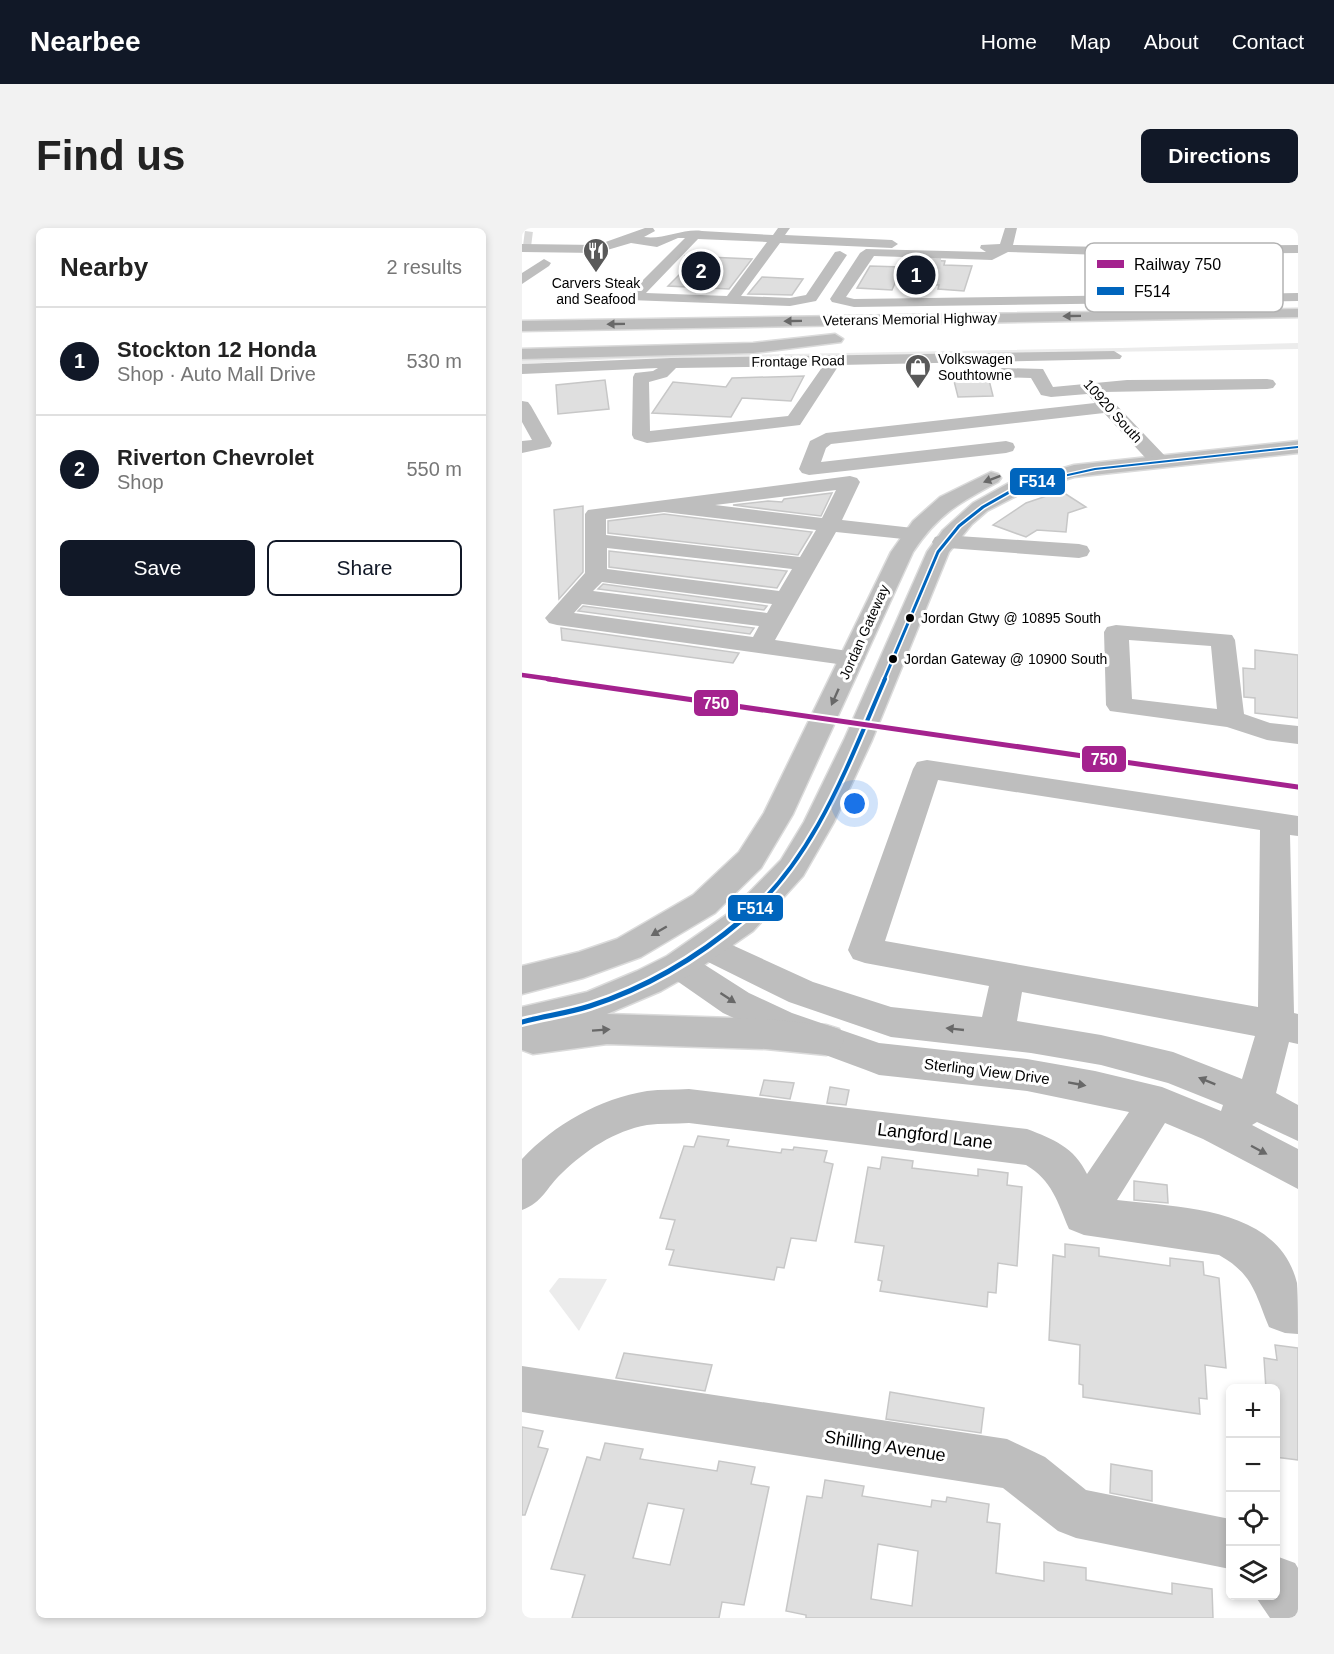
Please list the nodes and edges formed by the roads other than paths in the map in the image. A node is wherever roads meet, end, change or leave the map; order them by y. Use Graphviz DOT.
graph roads {
  1 [pos="655,228"];
  2 [pos="780,231"];
  3 [pos="699,232"];
  4 [pos="607,233"];
  5 [pos="900,233"];
  6 [pos="854,234"];
  7 [pos="977,236"];
  8 [pos="1298,237"];
  9 [pos="1008,238"];
  10 [pos="1224,238"];
  11 [pos="629,239"];
  12 [pos="525,241"];
  13 [pos="657,243"];
  14 [pos="1190,243"];
  15 [pos="1228,243"];
  16 [pos="1298,249"];
  17 [pos="560,250"];
  18 [pos="597,250"];
  19 [pos="680,250"];
  20 [pos="1283,250"];
  21 [pos="701,251"];
  22 [pos="1063,251"];
  23 [pos="743,253"];
  24 [pos="1085,253"];
  25 [pos="764,254"];
  26 [pos="1085,254"];
  27 [pos="1298,257"];
  28 [pos="1283,259"];
  29 [pos="990,260"];
  30 [pos="522,262"];
  31 [pos="945,262"];
  32 [pos="544,263"];
  33 [pos="522,282"];
  34 [pos="543,285"];
  35 [pos="1085,291"];
  36 [pos="841,294"];
  37 [pos="1056,295"];
  38 [pos="1085,295"];
  39 [pos="733,296"];
  40 [pos="585,310"];
  41 [pos="522,312"];
  42 [pos="608,312"];
  43 [pos="1298,313"];
  44 [pos="759,322"];
  45 [pos="522,326"];
  46 [pos="522,341"];
  47 [pos="522,354"];
  48 [pos="1114,356"];
  49 [pos="1074,357"];
  50 [pos="831,360"];
  51 [pos="869,360"];
  52 [pos="671,363"];
  53 [pos="522,369"];
  54 [pos="1267,384"];
  55 [pos="1090,388"];
  56 [pos="522,406"];
  57 [pos="1109,407"];
  58 [pos="1064,412"];
  59 [pos="1077,429"];
  60 [pos="1298,434"];
  61 [pos="522,447"];
  62 [pos="1006,447"];
  63 [pos="1298,447"];
  64 [pos="1153,455"];
  65 [pos="661,505"];
  66 [pos="829,525"];
  67 [pos="913,534"];
  68 [pos="595,540"];
  69 [pos="943,542"];
  70 [pos="1078,551"];
  71 [pos="806,564"];
  72 [pos="596,574"];
  73 [pos="577,596"];
  74 [pos="787,599"];
  75 [pos="774,621"];
  76 [pos="760,645"];
  77 [pos="852,658"];
  78 [pos="1231,719"];
  79 [pos="1298,735"];
  80 [pos="1286,824"];
  81 [pos="772,826"];
  82 [pos="690,954"];
  83 [pos="1008,976"];
  84 [pos="522,980"];
  85 [pos="522,998"];
  86 [pos="522,1022"];
  87 [pos="1287,1027"];
  88 [pos="996,1034"];
  89 [pos="826,1040"];
  90 [pos="522,1041"];
  91 [pos="1255,1101"];
  92 [pos="1157,1103"];
  93 [pos="1298,1124"];
  94 [pos="1217,1127"];
  95 [pos="1298,1170"];
  96 [pos="522,1191"];
  97 [pos="1084,1215"];
  98 [pos="1298,1312"];
  99 [pos="522,1389"];
  100 [pos="1226,1543"];
  101 [pos="1280,1589"];
  102 [pos="1298,1612"];
  1 -- 11 [label="main road"];
  2 -- 3 [label="main road"];
  2 -- 6 [label="main road"];
  2 -- 25 [label="main road"];
  3 -- 13 [label="main road"];
  3 -- 19 [label="main road"];
  4 -- 18 [label="main road"];
  5 -- 6 [label="main road"];
  6 -- 9 [label="main road"];
  6 -- 39 [label="main road"];
  7 -- 9 [label="main road"];
  8 -- 10 [label="main road"];
  9 -- 22 [label="main road"];
  9 -- 24 [label="main road"];
  9 -- 29 [label="main road"];
  10 -- 14 [label="main road"];
  10 -- 15 [label="main road"];
  11 -- 13 [label="main road"];
  11 -- 18 [label="main road"];
  12 -- 17 [label="main road"];
  12 -- 18 [label="main road"];
  13 -- 19 [label="main road"];
  16 -- 20 [label="main road"];
  17 -- 18 [label="main road"];
  17 -- 32 [label="main road"];
  19 -- 21 [label="main road"];
  19 -- 39 [label="main road"];
  22 -- 26 [label="main road"];
  22 -- 29 [label="main road"];
  23 -- 25 [label="main road"];
  25 -- 39 [label="main road"];
  27 -- 28 [label="main road"];
  29 -- 31 [label="main road"];
  29 -- 36 [label="main road"];
  30 -- 32 [label="main road"];
  32 -- 33 [label="main road"];
  33 -- 34 [label="main road"];
  35 -- 37 [label="main road"];
  36 -- 37 [label="main road"];
  36 -- 37 [label="main road"];
  37 -- 38 [label="main road"];
  40 -- 42 [label="main road"];
  41 -- 42 [label="main road"];
  42 -- 44 [label="main road"];
  43 -- 44 [label="main road, Veterans Memorial Highway, one-way"];
  44 -- 45 [label="main road, Veterans Memorial Highway, one-way"];
  46 -- 47 [label="main road, Veterans Memorial Highway"];
  48 -- 49 [label="main road, Frontage Road"];
  49 -- 51 [label="main road, Frontage Road"];
  49 -- 55 [label="main road, 10920 South"];
  50 -- 51 [label="main road, Frontage Road"];
  50 -- 52 [label="main road, Frontage Road"];
  50 -- 52 [label="main road"];
  51 -- 55 [label="main road"];
  52 -- 53 [label="main road, Frontage Road"];
  54 -- 55 [label="main road"];
  55 -- 57 [label="main road, 10920 South"];
  56 -- 61 [label="main road"];
  57 -- 58 [label="main road"];
  57 -- 64 [label="main road, 10920 South"];
  58 -- 59 [label="main road"];
  58 -- 62 [label="main road"];
  60 -- 64 [label="main road, Jordan Gateway"];
  63 -- 64 [label="main road, Jordan Gateway"];
  64 -- 67 [label="main road, Jordan Gateway, one-way"];
  64 -- 69 [label="main road, Jordan Gateway"];
  65 -- 66 [label="main road"];
  65 -- 66 [label="main road"];
  65 -- 68 [label="main road"];
  66 -- 67 [label="main road"];
  66 -- 71 [label="main road"];
  67 -- 77 [label="main road, Jordan Gateway"];
  68 -- 71 [label="main road"];
  68 -- 72 [label="main road"];
  69 -- 70 [label="main road"];
  69 -- 82 [label="main road, Jordan Gateway"];
  71 -- 74 [label="main road"];
  72 -- 73 [label="main road"];
  72 -- 74 [label="main road"];
  73 -- 75 [label="main road"];
  73 -- 76 [label="main road"];
  74 -- 75 [label="main road"];
  75 -- 76 [label="main road"];
  76 -- 77 [label="main road"];
  77 -- 81 [label="main road, Jordan Gateway, one-way"];
  78 -- 78 [label="main road"];
  78 -- 79 [label="main road"];
  80 -- 83 [label="main road"];
  80 -- 87 [label="main road"];
  81 -- 82 [label="main road"];
  81 -- 84 [label="main road, Jordan Gateway, one-way"];
  82 -- 85 [label="main road"];
  82 -- 86 [label="main road, Jordan Gateway"];
  88 -- 82 [label="main road, one-way"];
  82 -- 89 [label="main road, Sterling View Drive, one-way"];
  83 -- 87 [label="main road"];
  83 -- 88 [label="main road"];
  87 -- 91 [label="main road"];
  91 -- 88 [label="main road, one-way"];
  90 -- 89 [label="main road, one-way"];
  89 -- 92 [label="main road, Sterling View Drive, one-way"];
  91 -- 93 [label="main road"];
  91 -- 94 [label="main road"];
  92 -- 94 [label="main road, Sterling View Drive"];
  92 -- 97 [label="main road"];
  94 -- 95 [label="main road, Sterling View Drive, one-way"];
  96 -- 97 [label="main road, Langford Lane"];
  97 -- 98 [label="main road"];
  99 -- 100 [label="main road, Shilling Avenue"];
  101 -- 102 [label="main road"];
}
